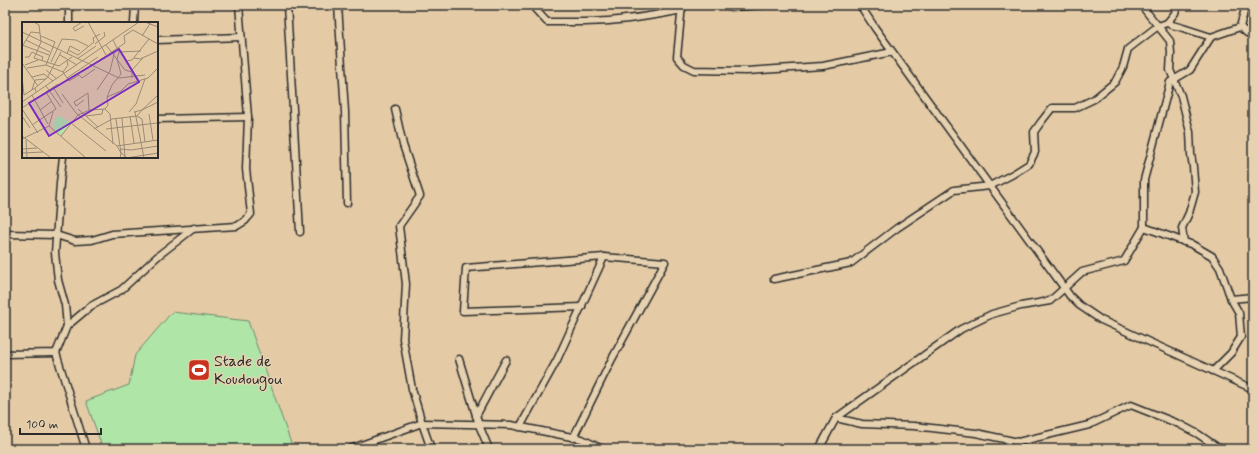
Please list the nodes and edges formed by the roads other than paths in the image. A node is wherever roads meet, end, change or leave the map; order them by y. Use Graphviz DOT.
graph roads {
  1 [pos="69,5"];
  2 [pos="135,5"];
  3 [pos="239,5"];
  4 [pos="287,5"];
  5 [pos="338,5"];
  6 [pos="535,5"];
  7 [pos="764,5"];
  8 [pos="860,5"];
  9 [pos="1141,5"];
  10 [pos="1178,5"];
  11 [pos="1246,5"];
  12 [pos="682,7"];
  13 [pos="730,7"];
  14 [pos="69,22"];
  15 [pos="134,22"];
  16 [pos="1167,23"];
  17 [pos="1158,26"];
  18 [pos="1240,27"];
  19 [pos="1253,34"];
  20 [pos="241,37"];
  21 [pos="1211,37"];
  22 [pos="158,40"];
  23 [pos="892,52"];
  24 [pos="1175,80"];
  25 [pos="395,109"];
  26 [pos="248,117"];
  27 [pos="158,119"];
  28 [pos="63,158"];
  29 [pos="990,186"];
  30 [pos="347,203"];
  31 [pos="1144,227"];
  32 [pos="194,228"];
  33 [pos="300,232"];
  34 [pos="5,234"];
  35 [pos="56,235"];
  36 [pos="1184,242"];
  37 [pos="604,257"];
  38 [pos="774,279"];
  39 [pos="1065,288"];
  40 [pos="1253,297"];
  41 [pos="1231,299"];
  42 [pos="582,307"];
  43 [pos="67,326"];
  44 [pos="56,353"];
  45 [pos="5,354"];
  46 [pos="459,359"];
  47 [pos="506,360"];
  48 [pos="1213,371"];
  49 [pos="1253,389"];
  50 [pos="476,416"];
  51 [pos="836,418"];
  52 [pos="422,423"];
  53 [pos="479,424"];
  54 [pos="520,427"];
  55 [pos="573,438"];
  56 [pos="86,449"];
  57 [pos="350,449"];
  58 [pos="431,449"];
  59 [pos="489,449"];
  60 [pos="602,449"];
  61 [pos="819,449"];
  62 [pos="1220,449"];
  1 -- 14 [label="street"];
  2 -- 15 [label="street"];
  3 -- 20 [label="street"];
  4 -- 33 [label="street"];
  5 -- 30 [label="street"];
  6 -- 12 [label="street"];
  7 -- 13 [label="street"];
  8 -- 23 [label="street"];
  9 -- 17 [label="street"];
  10 -- 16 [label="street"];
  11 -- 18 [label="street"];
  12 -- 23 [label="street"];
  16 -- 17 [label="street"];
  16 -- 21 [label="street"];
  17 -- 24 [label="street"];
  17 -- 29 [label="street"];
  18 -- 19 [label="street"];
  18 -- 21 [label="street"];
  20 -- 22 [label="street"];
  20 -- 26 [label="street"];
  21 -- 24 [label="street"];
  23 -- 29 [label="street"];
  24 -- 31 [label="street"];
  24 -- 36 [label="street"];
  25 -- 52 [label="street"];
  26 -- 27 [label="street"];
  26 -- 32 [label="street"];
  28 -- 35 [label="street"];
  29 -- 38 [label="street"];
  29 -- 39 [label="street"];
  31 -- 36 [label="street"];
  31 -- 39 [label="street"];
  32 -- 35 [label="street"];
  32 -- 43 [label="street"];
  34 -- 35 [label="street"];
  35 -- 43 [label="street"];
  36 -- 41 [label="street"];
  37 -- 42 [label="street"];
  37 -- 42 [label="street"];
  37 -- 55 [label="street"];
  39 -- 48 [label="street"];
  39 -- 51 [label="street"];
  40 -- 41 [label="street"];
  41 -- 48 [label="street"];
  42 -- 54 [label="street"];
  43 -- 44 [label="street"];
  44 -- 45 [label="street"];
  44 -- 56 [label="street"];
  46 -- 50 [label="street"];
  47 -- 50 [label="street"];
  48 -- 49 [label="street"];
  50 -- 53 [label="street"];
  51 -- 61 [label="street"];
  51 -- 62 [label="street"];
  52 -- 53 [label="street"];
  52 -- 57 [label="street"];
  52 -- 58 [label="street"];
  53 -- 54 [label="street"];
  53 -- 59 [label="street"];
  54 -- 55 [label="street"];
  55 -- 60 [label="street"];
}
